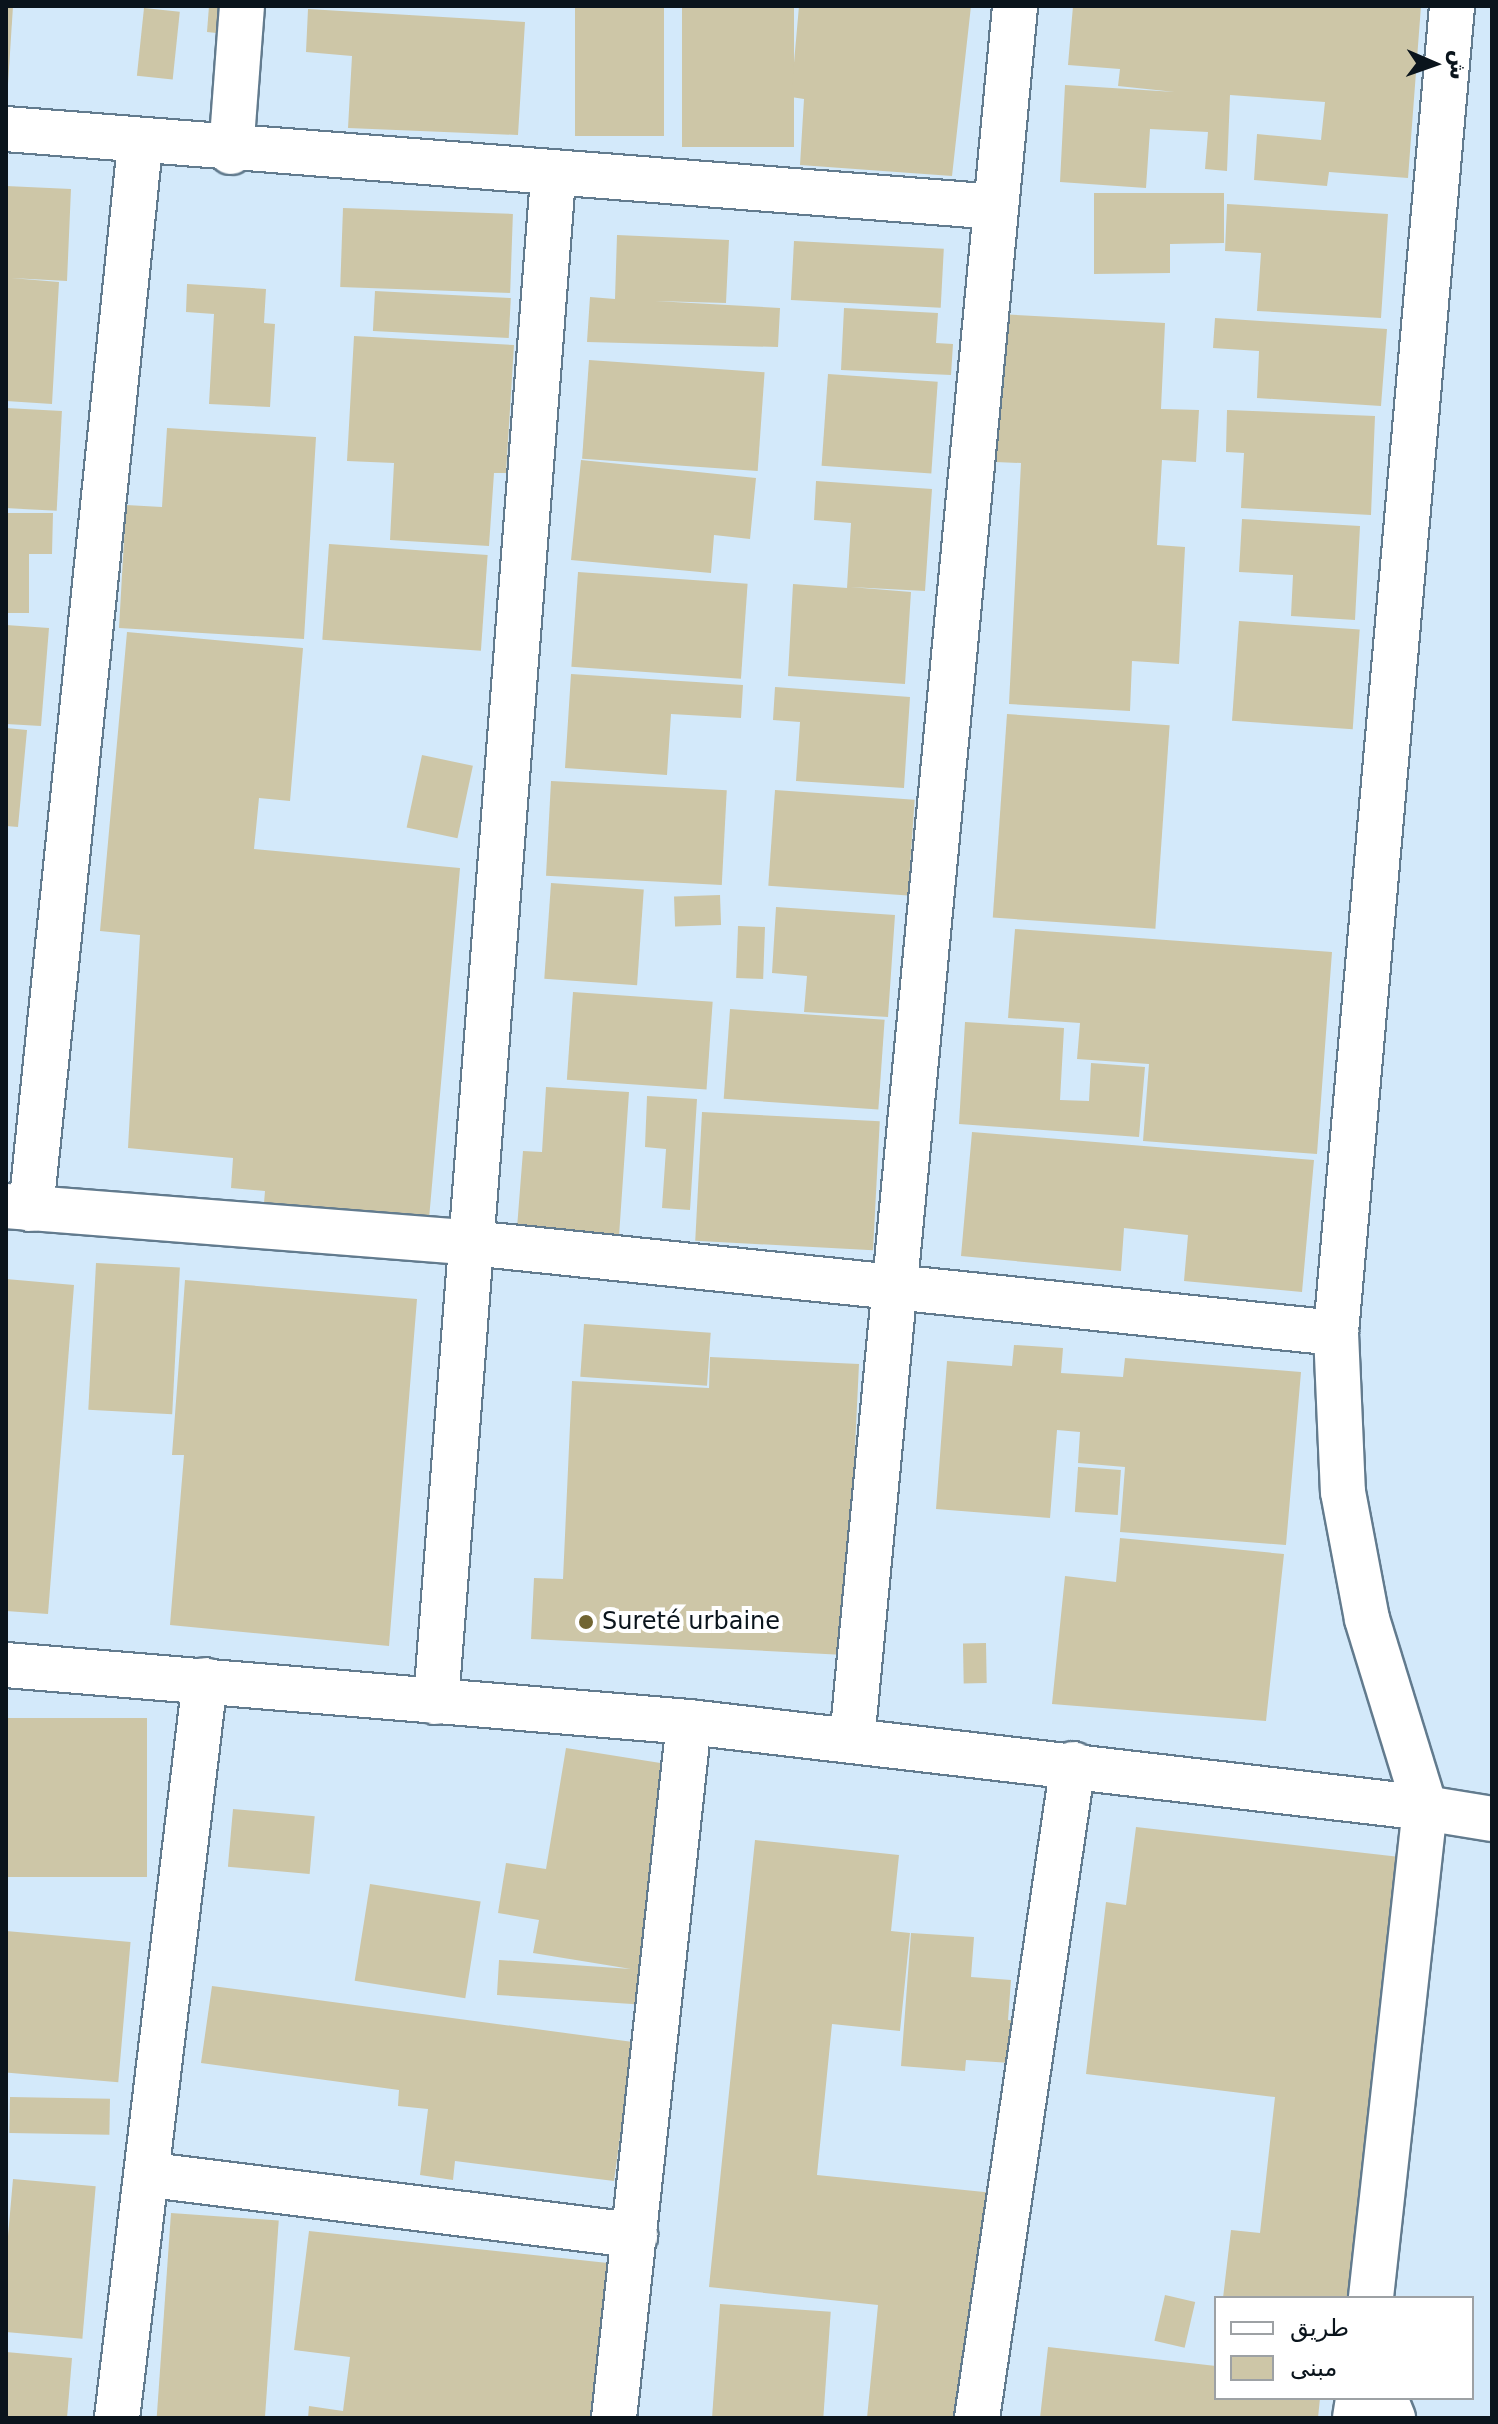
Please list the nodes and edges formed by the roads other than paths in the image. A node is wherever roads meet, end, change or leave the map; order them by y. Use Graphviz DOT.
graph roads {
  1 [pos="242,6"];
  2 [pos="1015,6"];
  3 [pos="1452,6"];
  4 [pos="6,129"];
  5 [pos="140,145"];
  6 [pos="231,152"];
  7 [pos="553,177"];
  8 [pos="996,207"];
  9 [pos="19,1208"];
  10 [pos="471,1243"];
  11 [pos="895,1287"];
  12 [pos="1336,1333"];
  13 [pos="6,1665"];
  14 [pos="205,1680"];
  15 [pos="436,1702"];
  16 [pos="689,1722"];
  17 [pos="852,1741"];
  18 [pos="1073,1764"];
  19 [pos="1425,1808"];
  20 [pos="1492,1819"];
  21 [pos="151,2175"];
  22 [pos="635,2235"];
  23 [pos="1371,2296"];
  24 [pos="117,2418"];
  25 [pos="614,2418"];
  26 [pos="977,2418"];
  1 -- 6 [label="street"];
  2 -- 8 [label="street"];
  3 -- 12 [label="street"];
  4 -- 5 [label="street"];
  5 -- 6 [label="street"];
  5 -- 9 [label="street"];
  6 -- 7 [label="street"];
  7 -- 8 [label="street"];
  7 -- 10 [label="street"];
  8 -- 11 [label="street"];
  9 -- 10 [label="street"];
  10 -- 11 [label="street"];
  10 -- 15 [label="street"];
  11 -- 12 [label="street"];
  11 -- 17 [label="street"];
  12 -- 19 [label="street"];
  13 -- 14 [label="street"];
  14 -- 15 [label="street"];
  14 -- 21 [label="street"];
  15 -- 16 [label="street"];
  16 -- 17 [label="street"];
  16 -- 22 [label="street"];
  17 -- 18 [label="street"];
  18 -- 19 [label="street"];
  18 -- 26 [label="street"];
  19 -- 20 [label="street"];
  19 -- 23 [label="street"];
  21 -- 22 [label="street"];
  21 -- 24 [label="street"];
  22 -- 25 [label="street"];
}
